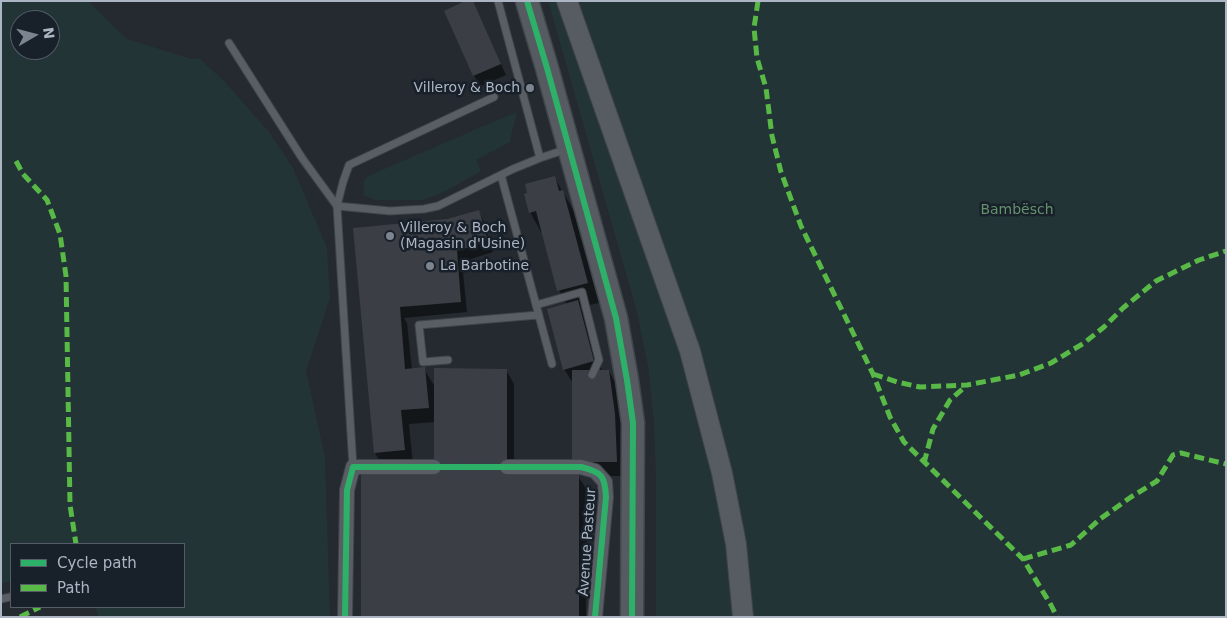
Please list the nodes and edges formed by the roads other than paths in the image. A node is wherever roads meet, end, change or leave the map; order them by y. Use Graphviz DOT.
graph roads {
  1 [pos="498,1"];
  2 [pos="527,1"];
  3 [pos="567,1"];
  4 [pos="228,43"];
  5 [pos="494,97"];
  6 [pos="569,148"];
  7 [pos="540,158"];
  8 [pos="501,175"];
  9 [pos="338,206"];
  10 [pos="536,305"];
  11 [pos="538,315"];
  12 [pos="448,360"];
  13 [pos="552,364"];
  14 [pos="592,375"];
  15 [pos="507,467"];
  16 [pos="353,468"];
  17 [pos="434,468"];
  18 [pos="10,597"];
  19 [pos="1,599"];
  20 [pos="345,617"];
  21 [pos="595,617"];
  22 [pos="632,617"];
  23 [pos="743,617"];
  1 -- 7 [label="lane"];
  2 -- 6 [label="main road"];
  3 -- 23 [label="main road"];
  4 -- 9 [label="lane"];
  5 -- 9 [label="lane"];
  6 -- 7 [label="lane"];
  6 -- 22 [label="main road"];
  7 -- 8 [label="lane"];
  8 -- 9 [label="lane"];
  8 -- 10 [label="lane"];
  9 -- 16 [label="lane"];
  10 -- 11 [label="lane"];
  10 -- 14 [label="lane"];
  11 -- 12 [label="lane"];
  11 -- 13 [label="lane"];
  15 -- 21 [label="street, Avenue Pasteur"];
  16 -- 17 [label="street"];
  16 -- 20 [label="street"];
  18 -- 19 [label="lane"];
}
